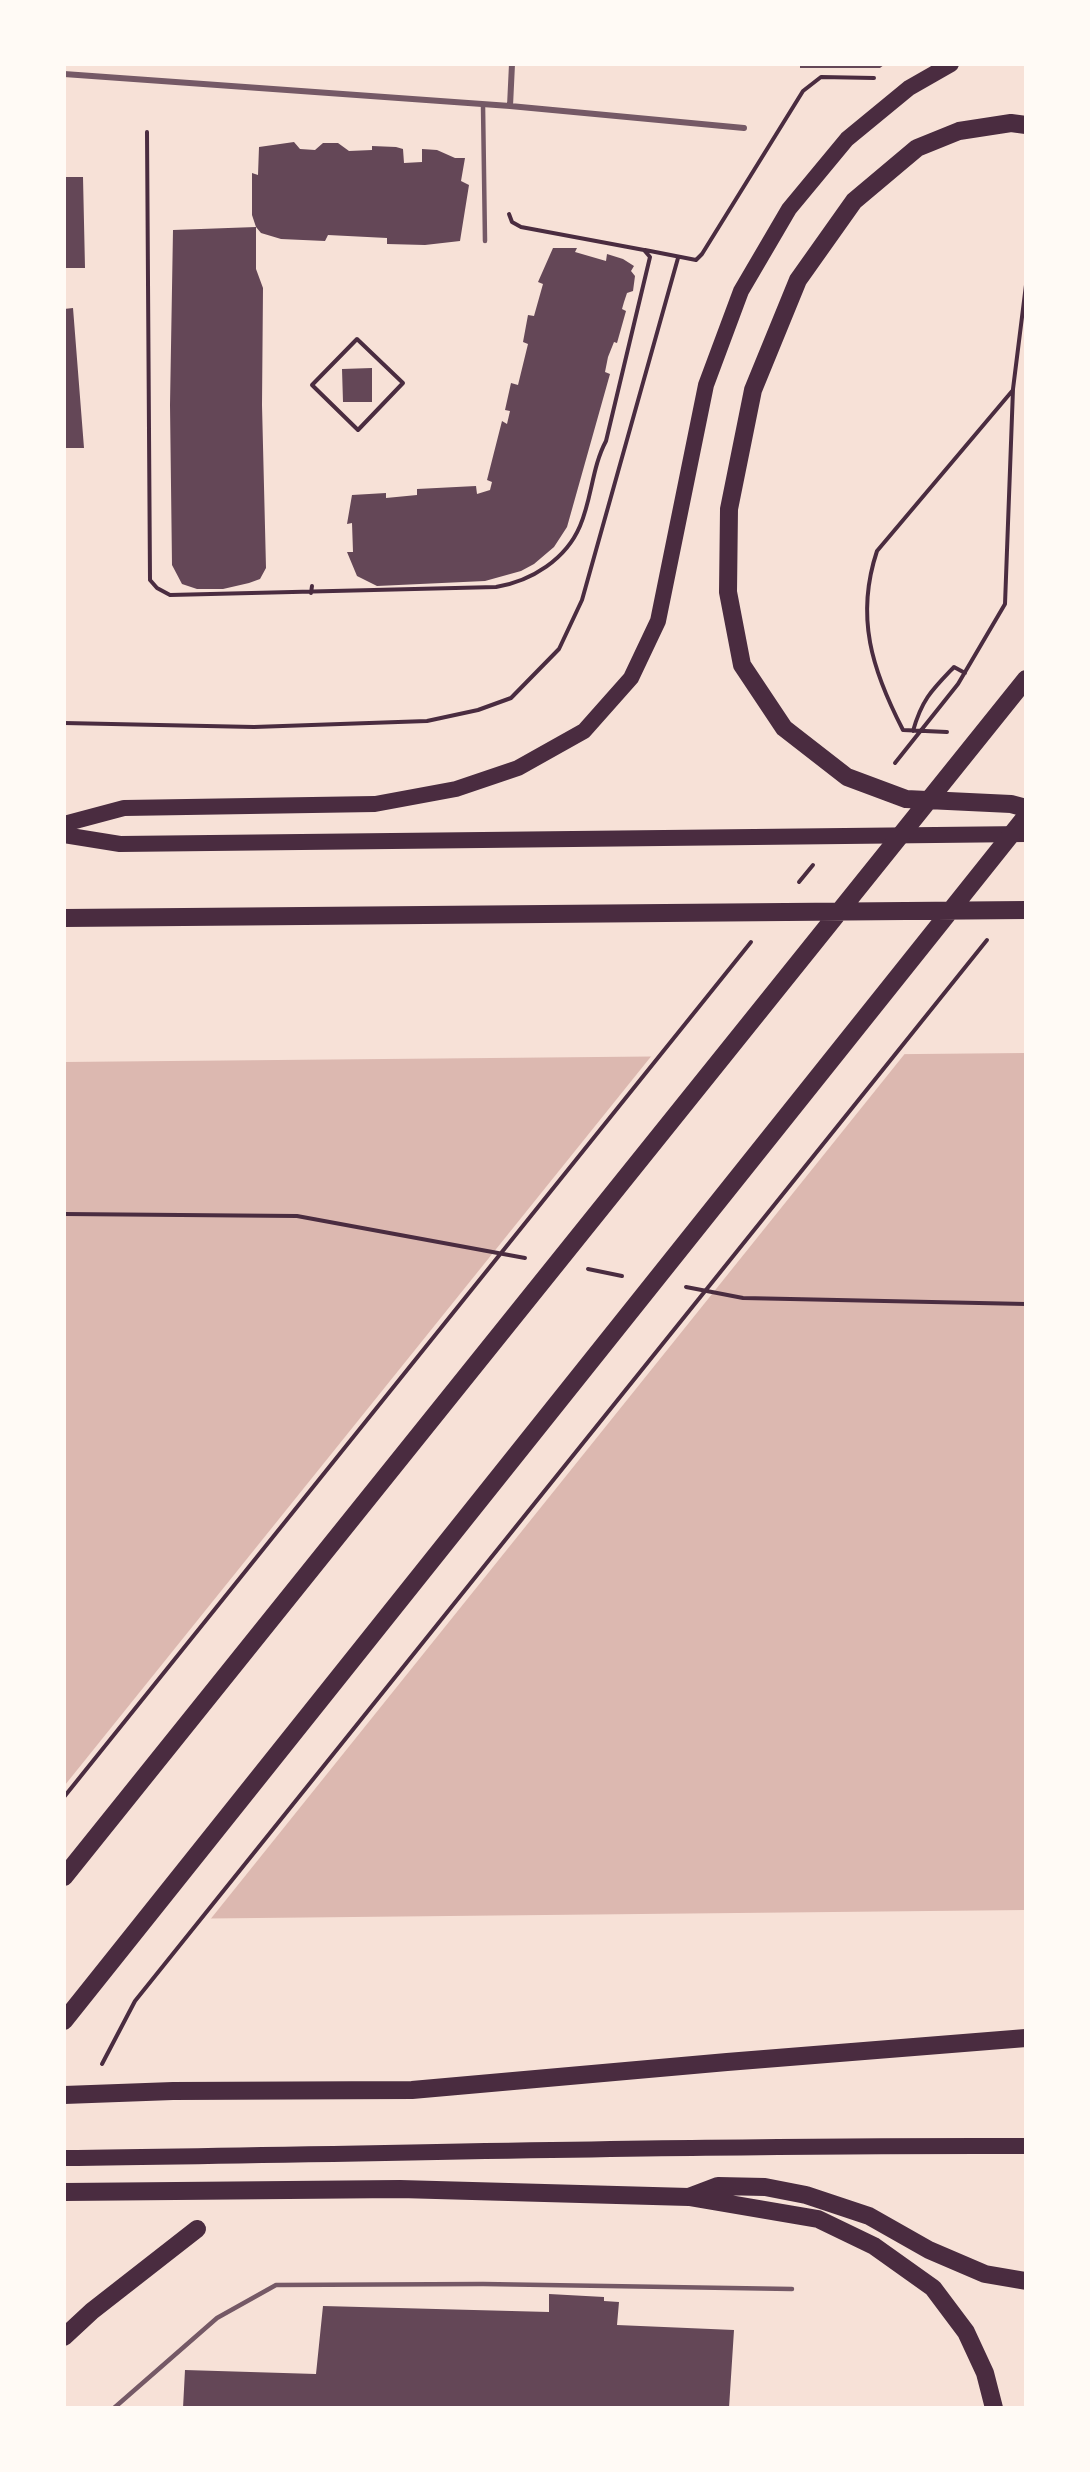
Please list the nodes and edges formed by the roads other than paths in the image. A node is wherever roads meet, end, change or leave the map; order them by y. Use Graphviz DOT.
graph roads {
  1 [pos="512,64"];
  2 [pos="951,64"];
  3 [pos="64,74"];
  4 [pos="483,105"];
  5 [pos="510,106"];
  6 [pos="1026,125"];
  7 [pos="744,128"];
  8 [pos="485,241"];
  9 [pos="1021,684"];
  10 [pos="1026,808"];
  11 [pos="1026,816"];
  12 [pos="64,824"];
  13 [pos="1026,834"];
  14 [pos="64,835"];
  15 [pos="1026,910"];
  16 [pos="64,918"];
  17 [pos="64,1877"];
  18 [pos="64,2021"];
  19 [pos="1026,2038"];
  20 [pos="64,2095"];
  21 [pos="1026,2146"];
  22 [pos="64,2158"];
  23 [pos="64,2192"];
  24 [pos="689,2197"];
  25 [pos="197,2229"];
  26 [pos="1026,2281"];
  27 [pos="792,2289"];
  28 [pos="64,2337"];
  29 [pos="114,2408"];
  30 [pos="994,2408"];
  1 -- 5 [label="street"];
  2 -- 12 [label="highway"];
  3 -- 4 [label="street"];
  4 -- 5 [label="street"];
  4 -- 8 [label="lane"];
  5 -- 7 [label="street"];
  6 -- 10 [label="highway"];
  9 -- 17 [label="highway"];
  11 -- 18 [label="highway"];
  13 -- 14 [label="highway"];
  15 -- 16 [label="highway"];
  19 -- 20 [label="highway"];
  21 -- 22 [label="highway"];
  23 -- 24 [label="highway"];
  24 -- 26 [label="highway"];
  24 -- 30 [label="highway"];
  25 -- 28 [label="highway"];
  27 -- 29 [label="lane"];
}
